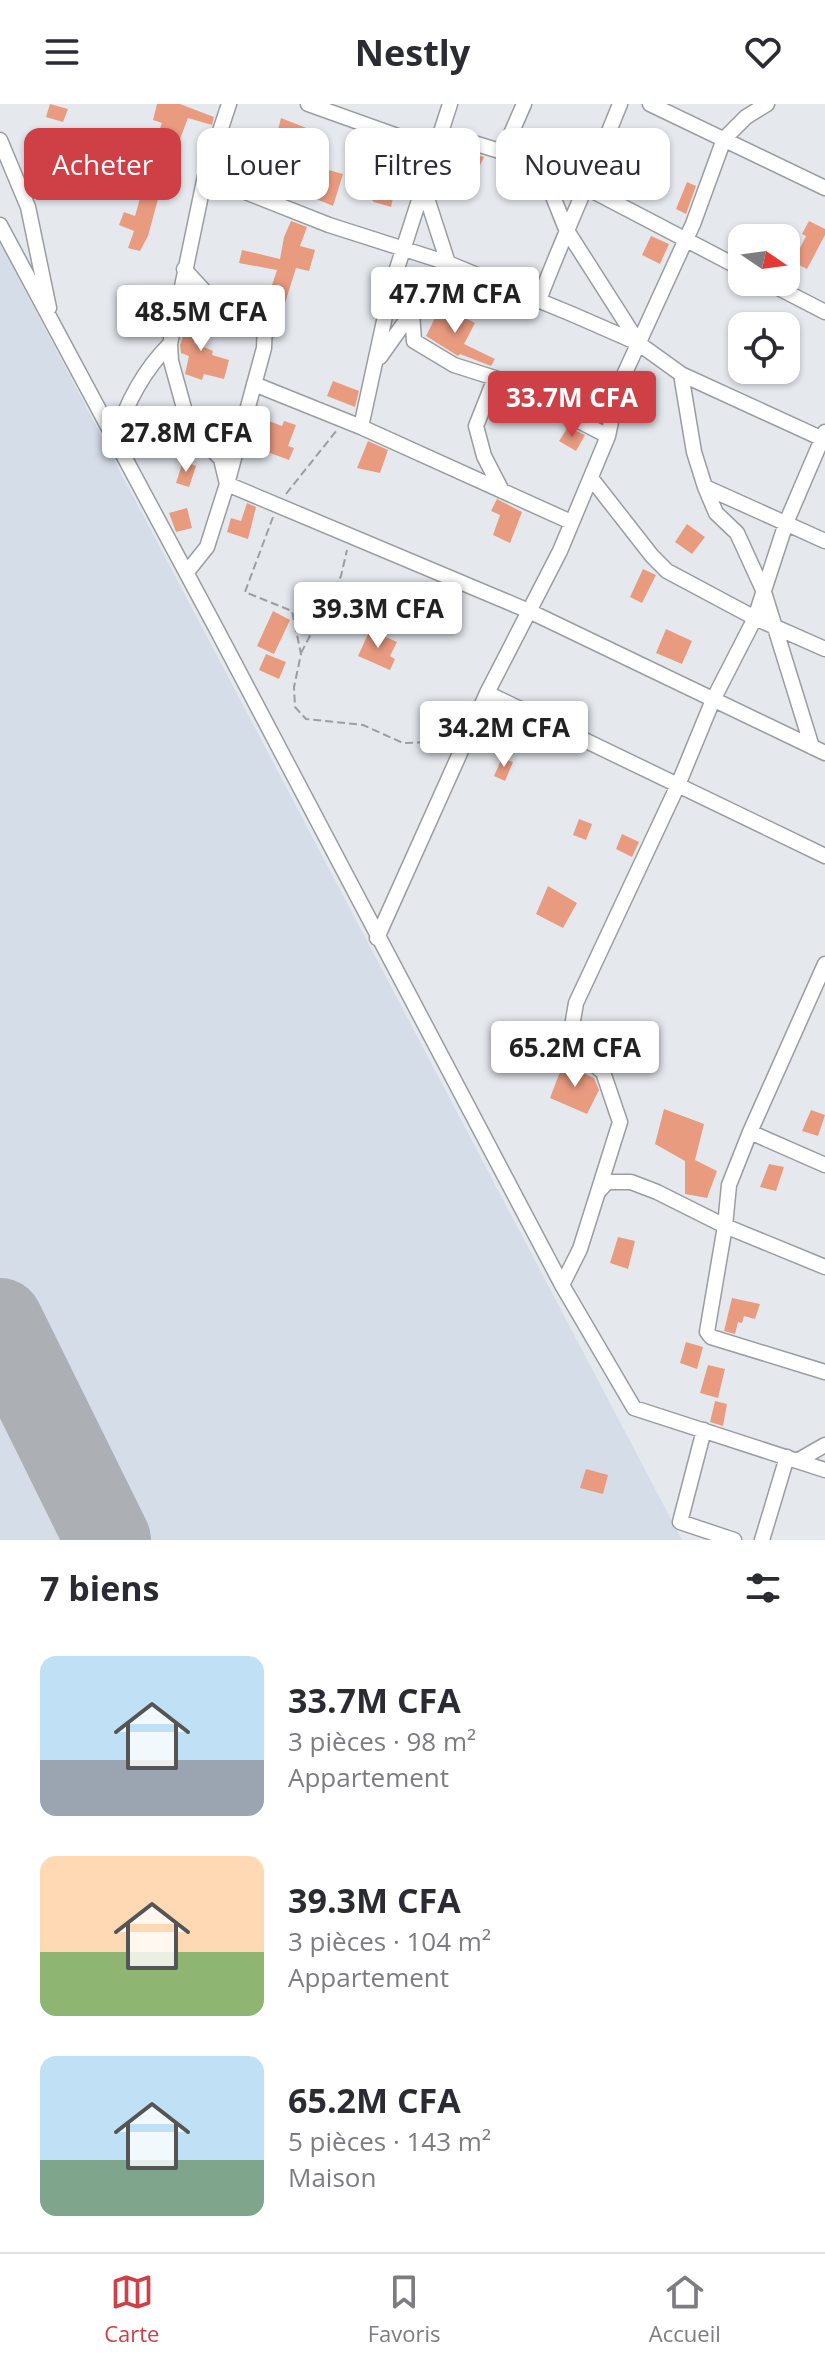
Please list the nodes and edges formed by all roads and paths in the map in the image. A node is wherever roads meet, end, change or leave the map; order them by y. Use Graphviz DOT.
graph roads {
  1 [pos="229,104"];
  2 [pos="308,104"];
  3 [pos="450,104"];
  4 [pos="524,104"];
  5 [pos="620,104"];
  6 [pos="650,104"];
  7 [pos="767,104"];
  8 [pos="221,128"];
  9 [pos="375,128"];
  10 [pos="443,128"];
  11 [pos="514,128"];
  12 [pos="611,128"];
  13 [pos="724,139"];
  14 [pos="0,140"];
  15 [pos="825,188"];
  16 [pos="200,200"];
  17 [pos="266,200"];
  18 [pos="418,200"];
  19 [pos="428,200"];
  20 [pos="554,200"];
  21 [pos="581,200"];
  22 [pos="610,200"];
  23 [pos="0,225"];
  24 [pos="566,229"];
  25 [pos="684,239"];
  26 [pos="402,249"];
  27 [pos="728,262"];
  28 [pos="448,263"];
  29 [pos="184,269"];
  30 [pos="794,296"];
  31 [pos="539,300"];
  32 [pos="412,312"];
  33 [pos="825,312"];
  34 [pos="53,324"];
  35 [pos="638,343"];
  36 [pos="170,344"];
  37 [pos="375,363"];
  38 [pos="681,374"];
  39 [pos="495,378"];
  40 [pos="254,384"];
  41 [pos="345,420"];
  42 [pos="361,427"];
  43 [pos="608,436"];
  44 [pos="824,437"];
  45 [pos="115,440"];
  46 [pos="591,478"];
  47 [pos="227,484"];
  48 [pos="705,487"];
  49 [pos="502,491"];
  50 [pos="277,506"];
  51 [pos="571,522"];
  52 [pos="786,523"];
  53 [pos="350,537"];
  54 [pos="825,541"];
  55 [pos="187,572"];
  56 [pos="764,592"];
  57 [pos="529,611"];
  58 [pos="755,618"];
  59 [pos="774,626"];
  60 [pos="825,649"];
  61 [pos="301,654"];
  62 [pos="487,693"];
  63 [pos="713,700"];
  64 [pos="475,721"];
  65 [pos="818,750"];
  66 [pos="678,785"];
  67 [pos="825,856"];
  68 [pos="377,938"];
  69 [pos="825,964"];
  70 [pos="750,1132"];
  71 [pos="825,1165"];
  72 [pos="725,1226"];
  73 [pos="580,1249"];
  74 [pos="825,1267"];
  75 [pos="562,1285"];
  76 [pos="825,1372"];
  77 [pos="704,1430"];
  78 [pos="825,1445"];
  79 [pos="792,1459"];
  80 [pos="825,1470"];
  81 [pos="734,1540"];
  82 [pos="762,1540"];
  1 -- 8 [label="street"];
  2 -- 9 [label="street"];
  3 -- 10 [label="street"];
  4 -- 11 [label="street"];
  5 -- 12 [label="street"];
  6 -- 13 [label="street"];
  7 -- 13 [label="street"];
  13 -- 15 [label="street"];
  13 -- 25 [label="street"];
  14 -- 34 [label="street"];
  16 -- 29 [label="street"];
  17 -- 26 [label="street"];
  18 -- 26 [label="street"];
  19 -- 28 [label="street"];
  20 -- 24 [label="street"];
  21 -- 24 [label="street"];
  22 -- 25 [label="street"];
  23 -- 34 [label="street"];
  24 -- 31 [label="street"];
  24 -- 35 [label="street"];
  25 -- 27 [label="street"];
  25 -- 35 [label="street"];
  26 -- 28 [label="street"];
  26 -- 37 [label="street"];
  28 -- 31 [label="street"];
  28 -- 32 [label="street"];
  29 -- 36 [label="street"];
  29 -- 40 [label="street"];
  30 -- 33 [label="street"];
  31 -- 35 [label="street"];
  32 -- 37 [label="street"];
  32 -- 39 [label="street"];
  34 -- 45 [label="street"];
  35 -- 38 [label="street"];
  35 -- 43 [label="street"];
  36 -- 45 [label="street"];
  36 -- 47 [label="street"];
  37 -- 42 [label="street"];
  38 -- 44 [label="street"];
  38 -- 48 [label="street"];
  39 -- 43 [label="street"];
  39 -- 49 [label="street"];
  40 -- 41 [label="street"];
  40 -- 47 [label="street"];
  41 -- 42 [label="street"];
  41 -- 50 [label="path"];
  42 -- 49 [label="street"];
  43 -- 46 [label="street"];
  44 -- 52 [label="street"];
  45 -- 55 [label="street"];
  46 -- 51 [label="street"];
  46 -- 58 [label="street"];
  47 -- 50 [label="street"];
  47 -- 55 [label="street"];
  48 -- 52 [label="street"];
  48 -- 56 [label="street"];
  49 -- 51 [label="street"];
  50 -- 53 [label="street"];
  50 -- 61 [label="path"];
  51 -- 57 [label="street"];
  52 -- 54 [label="street"];
  52 -- 56 [label="street"];
  53 -- 57 [label="street"];
  53 -- 61 [label="path"];
  55 -- 68 [label="street"];
  56 -- 58 [label="street"];
  56 -- 59 [label="street"];
  57 -- 62 [label="street"];
  57 -- 63 [label="street"];
  58 -- 59 [label="street"];
  58 -- 63 [label="street"];
  59 -- 60 [label="street"];
  59 -- 65 [label="street"];
  61 -- 64 [label="path"];
  62 -- 64 [label="street"];
  62 -- 66 [label="street"];
  63 -- 65 [label="street"];
  63 -- 66 [label="street"];
  64 -- 68 [label="street"];
  66 -- 67 [label="street"];
  66 -- 73 [label="street"];
  68 -- 75 [label="street"];
  69 -- 70 [label="street"];
  70 -- 71 [label="street"];
  70 -- 72 [label="street"];
  72 -- 73 [label="street"];
  72 -- 74 [label="street"];
  72 -- 76 [label="street"];
  73 -- 75 [label="street"];
  75 -- 77 [label="street"];
  77 -- 79 [label="street"];
  77 -- 81 [label="street"];
  78 -- 79 [label="street"];
  79 -- 80 [label="street"];
  79 -- 82 [label="street"];
}
